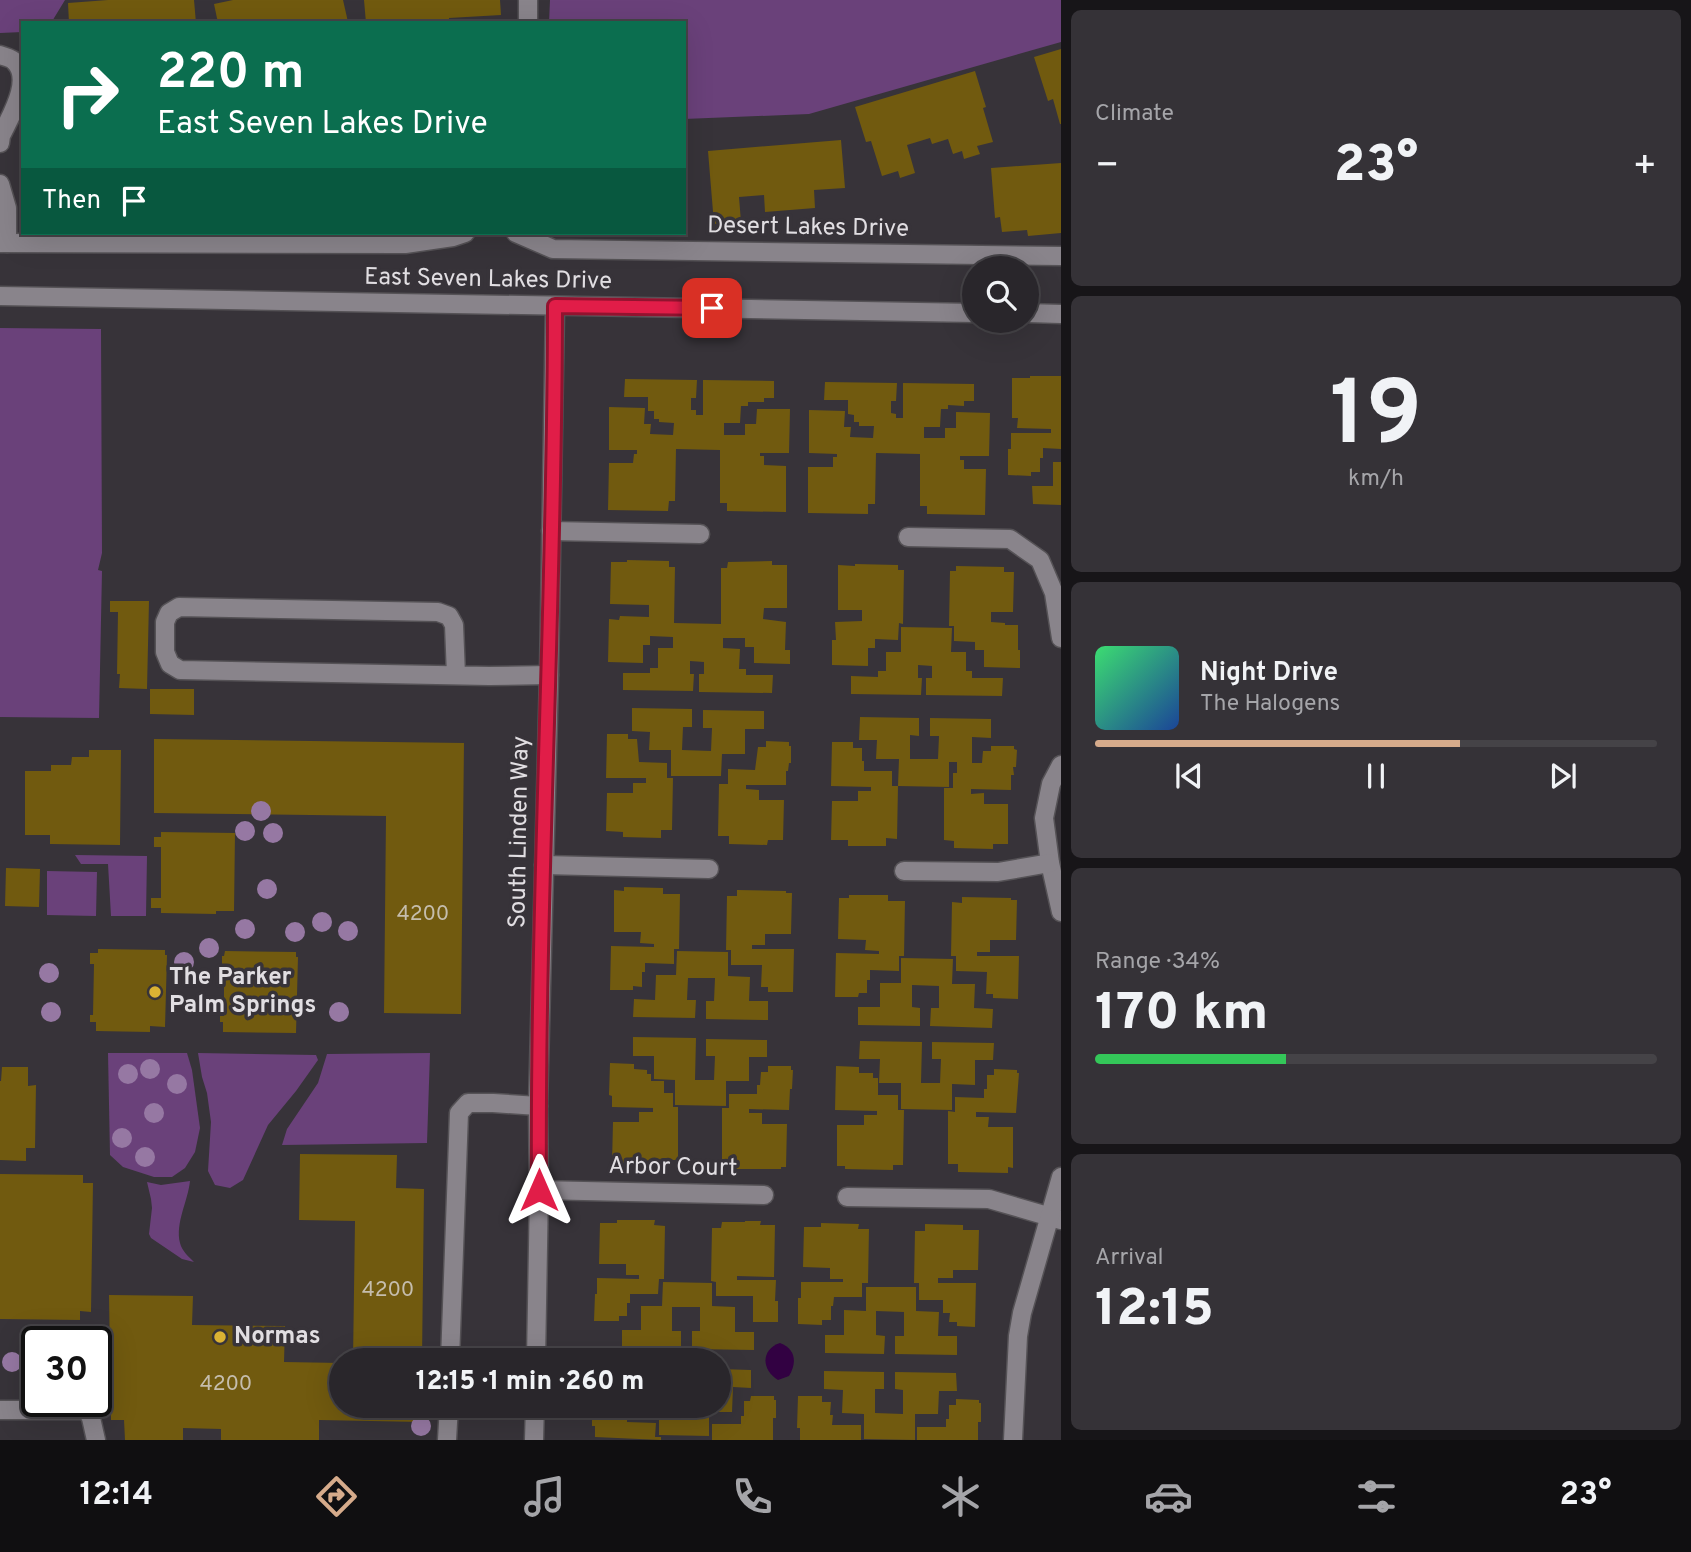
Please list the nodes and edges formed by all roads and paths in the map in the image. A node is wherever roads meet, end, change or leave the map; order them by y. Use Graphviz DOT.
graph roads {
  1 [pos="528,0"];
  2 [pos="528,21"];
  3 [pos="0,55"];
  4 [pos="21,70"];
  5 [pos="21,92"];
  6 [pos="0,143"];
  7 [pos="0,184"];
  8 [pos="459,235"];
  9 [pos="521,235"];
  10 [pos="4,243"];
  11 [pos="1061,256"];
  12 [pos="0,296"];
  13 [pos="555,306"];
  14 [pos="962,313"];
  15 [pos="1039,313"];
  16 [pos="1061,314"];
  17 [pos="551,531"];
  18 [pos="700,534"];
  19 [pos="908,537"];
  20 [pos="1061,638"];
  21 [pos="456,675"];
  22 [pos="549,675"];
  23 [pos="1061,765"];
  24 [pos="1050,863"];
  25 [pos="544,865"];
  26 [pos="709,869"];
  27 [pos="904,871"];
  28 [pos="1061,912"];
  29 [pos="538,1107"];
  30 [pos="1061,1177"];
  31 [pos="539,1190"];
  32 [pos="764,1195"];
  33 [pos="847,1196"];
  34 [pos="1056,1218"];
  35 [pos="450,1348"];
  36 [pos="536,1348"];
  37 [pos="0,1410"];
  38 [pos="448,1418"];
  39 [pos="535,1418"];
  40 [pos="96,1440"];
  41 [pos="447,1440"];
  42 [pos="534,1440"];
  43 [pos="1013,1440"];
  1 -- 2 [label="street"];
  3 -- 4 [label="street"];
  5 -- 6 [label="street"];
  7 -- 10 [label="street"];
  8 -- 10 [label="street"];
  9 -- 11 [label="street, Desert Lakes Drive"];
  12 -- 13 [label="street, East Seven Lakes Drive"];
  13 -- 14 [label="street, East Seven Lakes Drive"];
  13 -- 17 [label="street, South Linden Way"];
  15 -- 16 [label="street"];
  17 -- 18 [label="street"];
  17 -- 22 [label="street, South Linden Way"];
  19 -- 20 [label="street"];
  21 -- 21 [label="street"];
  21 -- 22 [label="street"];
  22 -- 25 [label="street, South Linden Way"];
  23 -- 24 [label="street"];
  24 -- 27 [label="street"];
  24 -- 28 [label="street"];
  25 -- 26 [label="street"];
  25 -- 29 [label="street, South Linden Way"];
  29 -- 31 [label="street, South Linden Way"];
  29 -- 35 [label="street"];
  30 -- 34 [label="street"];
  31 -- 32 [label="street, Arbor Court"];
  31 -- 36 [label="street, South Linden Way"];
  33 -- 34 [label="street"];
  34 -- 43 [label="street"];
  37 -- 40 [label="street"];
  38 -- 41 [label="street"];
  39 -- 42 [label="street"];
}
